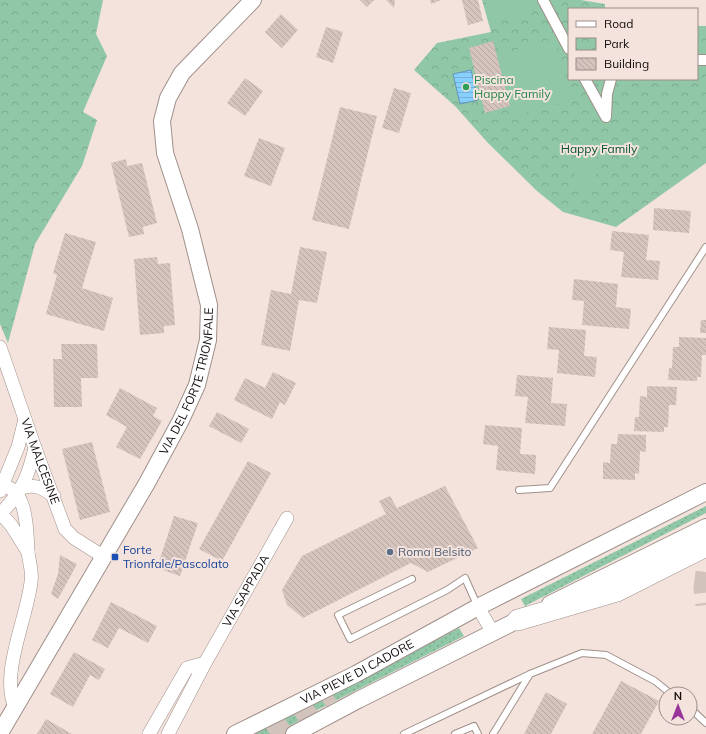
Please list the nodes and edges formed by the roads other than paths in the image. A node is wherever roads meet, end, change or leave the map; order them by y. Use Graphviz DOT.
graph roads {
  1 [pos="253,0"];
  2 [pos="543,0"];
  3 [pos="568,48"];
  4 [pos="586,80"];
  5 [pos="611,80"];
  6 [pos="706,247"];
  7 [pos="0,347"];
  8 [pos="25,419"];
  9 [pos="35,448"];
  10 [pos="1,487"];
  11 [pos="518,490"];
  12 [pos="20,492"];
  13 [pos="706,492"];
  14 [pos="54,496"];
  15 [pos="0,513"];
  16 [pos="287,518"];
  17 [pos="706,527"];
  18 [pos="706,546"];
  19 [pos="28,554"];
  20 [pos="104,557"];
  21 [pos="412,579"];
  22 [pos="478,607"];
  23 [pos="518,620"];
  24 [pos="492,633"];
  25 [pos="205,663"];
  26 [pos="530,674"];
  27 [pos="661,686"];
  28 [pos="14,707"];
  29 [pos="698,716"];
  30 [pos="706,723"];
  31 [pos="0,733"];
  32 [pos="297,733"];
  33 [pos="149,734"];
  34 [pos="168,734"];
  35 [pos="235,734"];
  36 [pos="404,734"];
  37 [pos="455,734"];
  38 [pos="478,734"];
  39 [pos="493,734"];
  1 -- 20 [label="street, VIA DEL FORTE TRIONFALE"];
  2 -- 3 [label="street"];
  4 -- 5 [label="street"];
  6 -- 11 [label="lane"];
  7 -- 8 [label="street, VIA MALCESINE"];
  8 -- 9 [label="street, VIA MALCESINE"];
  8 -- 10 [label="street"];
  9 -- 12 [label="street"];
  9 -- 14 [label="street, VIA MALCESINE"];
  10 -- 12 [label="street"];
  12 -- 14 [label="street"];
  12 -- 15 [label="street"];
  12 -- 19 [label="street"];
  13 -- 22 [label="street, VIA PIEVE DI CADORE"];
  14 -- 20 [label="street, VIA MALCESINE"];
  15 -- 19 [label="street"];
  16 -- 25 [label="street, VIA SAPPADA"];
  17 -- 23 [label="street, VIA PIEVE DI CADORE"];
  18 -- 23 [label="highway"];
  19 -- 28 [label="street"];
  20 -- 28 [label="street, VIA DEL FORTE TRIONFALE"];
  21 -- 22 [label="lane"];
  22 -- 24 [label="street"];
  22 -- 35 [label="street, VIA PIEVE DI CADORE"];
  23 -- 24 [label="street, VIA PIEVE DI CADORE"];
  24 -- 32 [label="street, VIA PIEVE DI CADORE"];
  25 -- 33 [label="street"];
  25 -- 34 [label="street, VIA SAPPADA"];
  26 -- 27 [label="lane"];
  26 -- 36 [label="lane"];
  26 -- 39 [label="lane"];
  28 -- 31 [label="street, VIA DEL FORTE TRIONFALE"];
  29 -- 30 [label="lane"];
  37 -- 38 [label="lane"];
}
